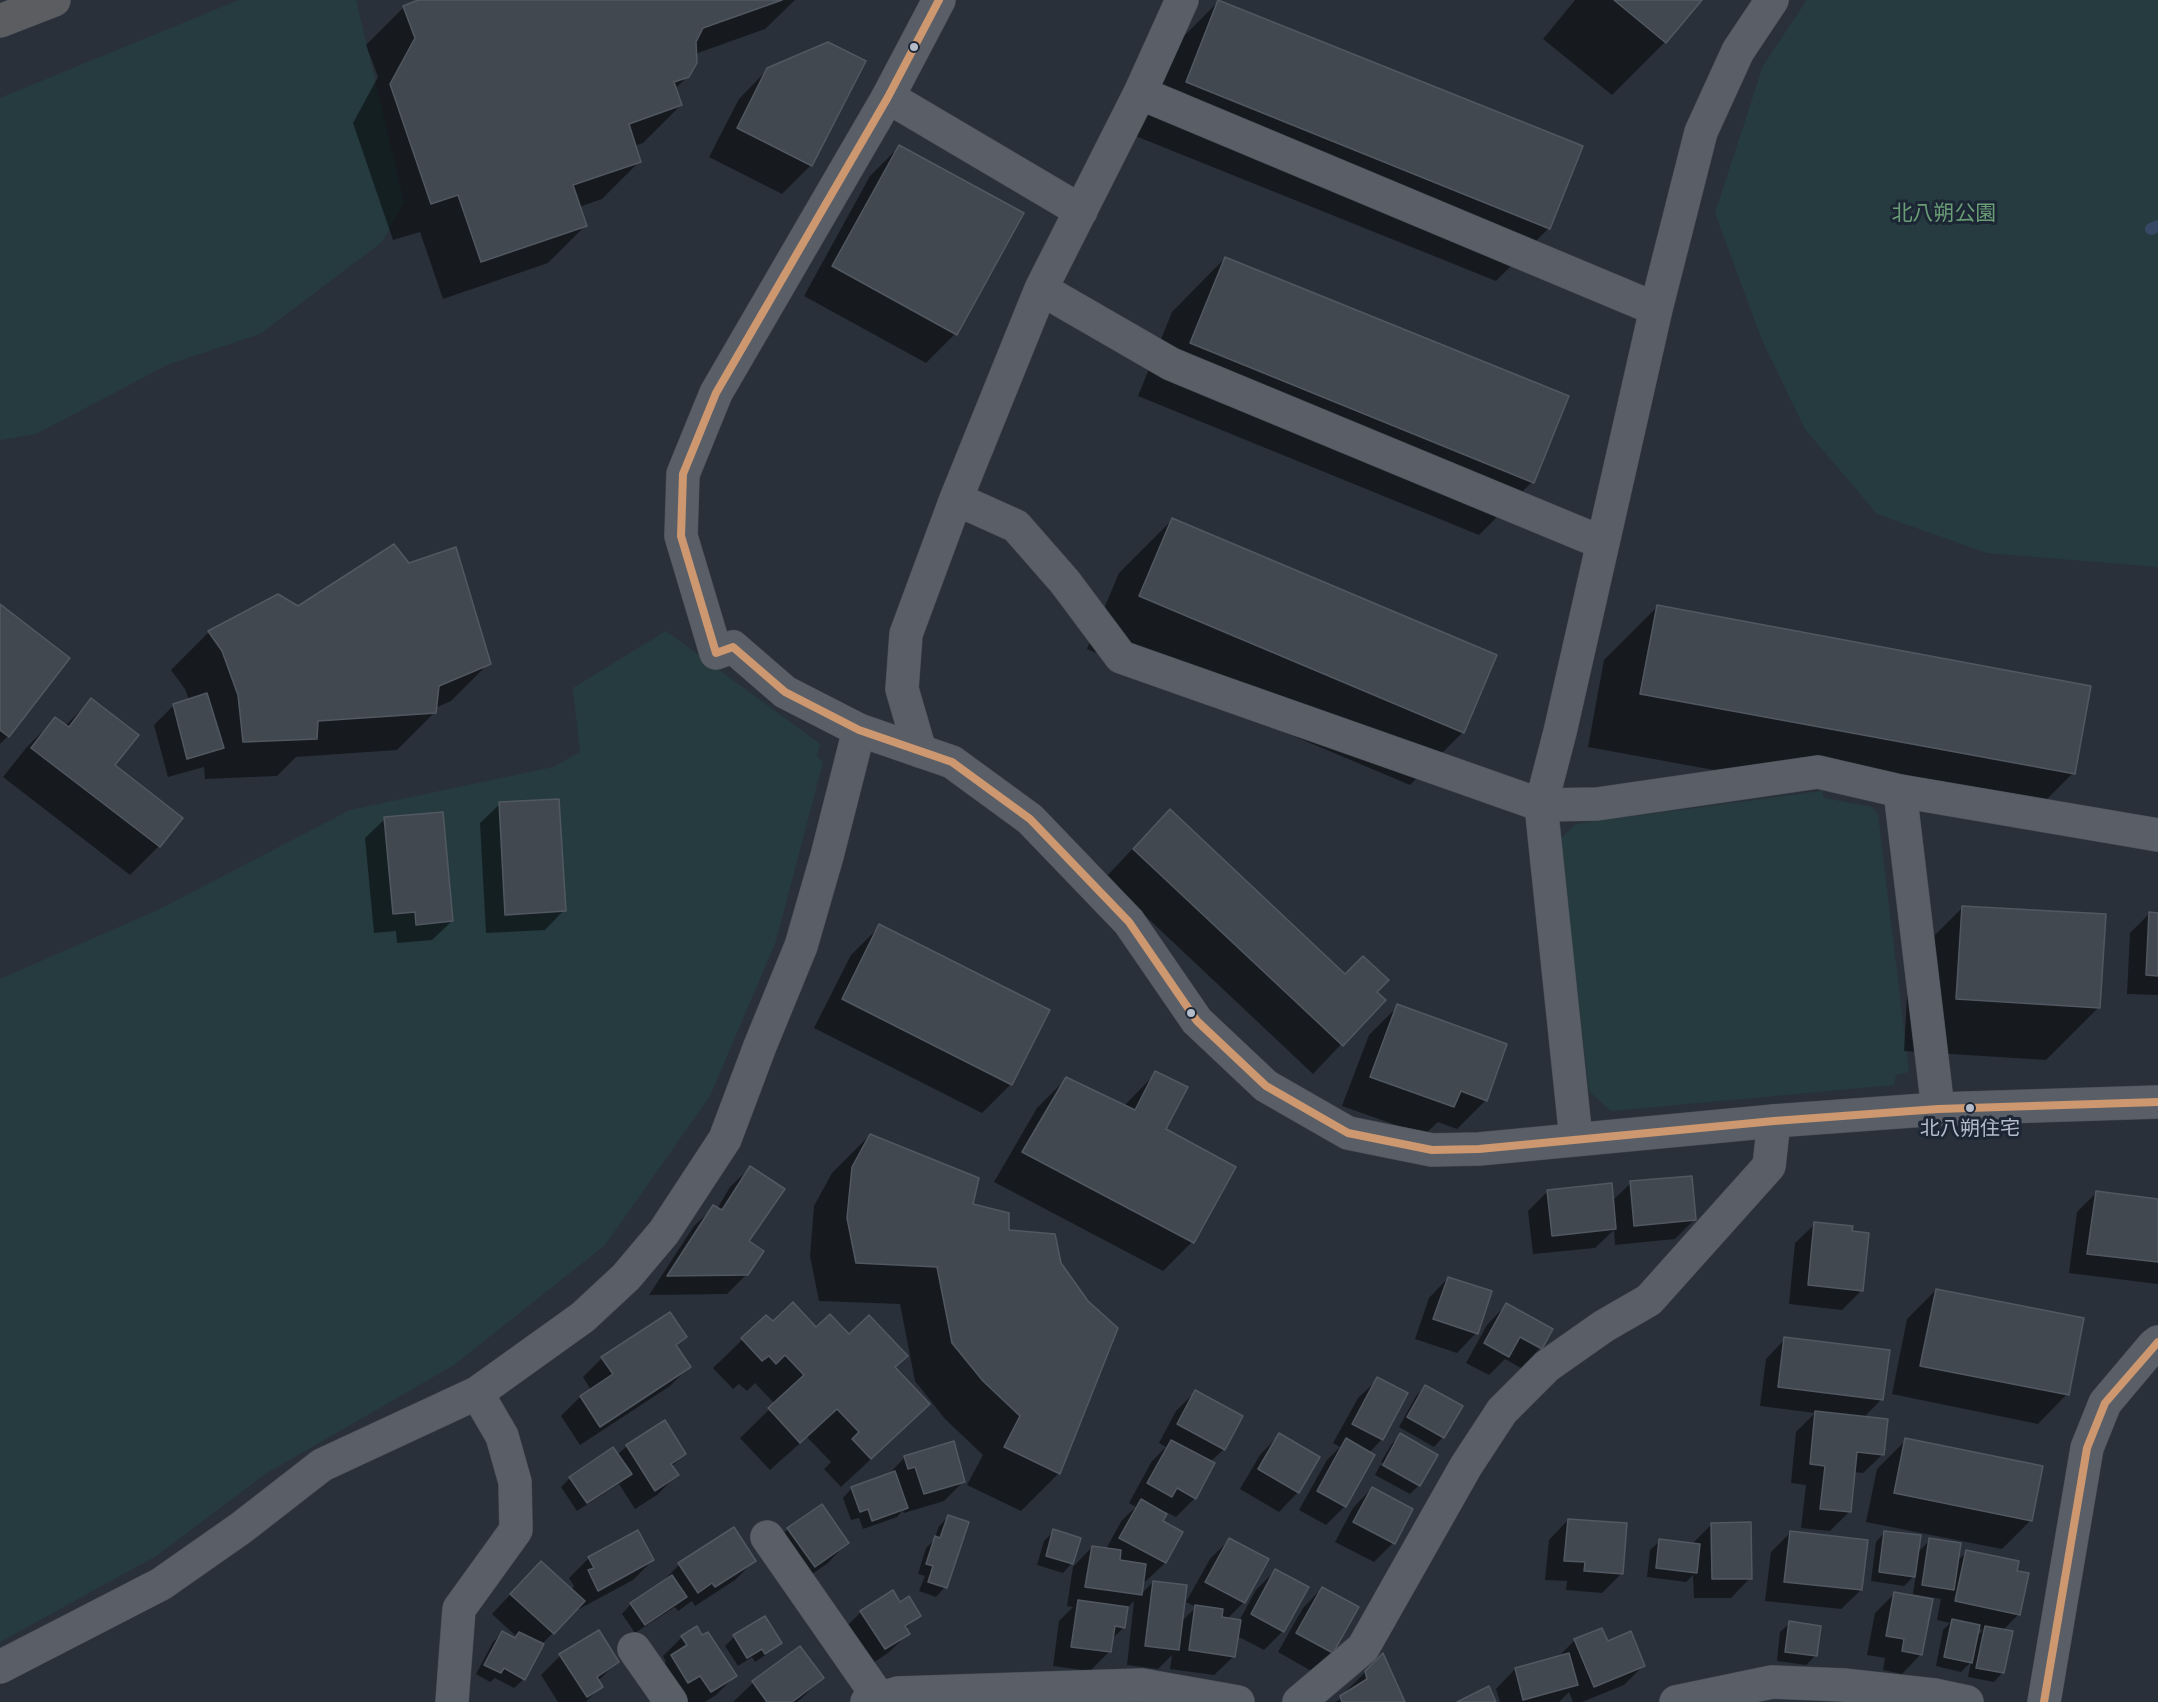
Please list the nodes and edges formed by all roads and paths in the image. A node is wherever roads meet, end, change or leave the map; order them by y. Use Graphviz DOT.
graph roads {
  1 [pos="54,0"];
  2 [pos="939,0"];
  3 [pos="1182,0"];
  4 [pos="1773,0"];
  5 [pos="0,21"];
  6 [pos="1140,93"];
  7 [pos="888,97"];
  8 [pos="1081,211"];
  9 [pos="1041,289"];
  10 [pos="1656,309"];
  11 [pos="956,499"];
  12 [pos="1603,543"];
  13 [pos="859,730"];
  14 [pos="920,751"];
  15 [pos="1900,791"];
  16 [pos="1541,805"];
  17 [pos="2158,835"];
  18 [pos="2158,1102"];
  19 [pos="1938,1110"];
  20 [pos="1774,1121"];
  21 [pos="1576,1139"];
  22 [pos="2158,1342"];
  23 [pos="477,1393"];
  24 [pos="767,1537"];
  25 [pos="634,1649"];
  26 [pos="0,1667"];
  27 [pos="1107,1694"];
  28 [pos="1847,1694"];
  29 [pos="873,1700"];
  30 [pos="452,1702"];
  31 [pos="671,1702"];
  32 [pos="1238,1702"];
  33 [pos="1299,1702"];
  34 [pos="1676,1702"];
  35 [pos="1967,1702"];
  36 [pos="2044,1702"];
  1 -- 5 [label="highway"];
  2 -- 7 [label="street"];
  3 -- 6 [label="street"];
  4 -- 10 [label="street"];
  6 -- 8 [label="street"];
  6 -- 10 [label="street"];
  7 -- 8 [label="street"];
  7 -- 13 [label="street"];
  8 -- 9 [label="street"];
  9 -- 11 [label="street"];
  9 -- 12 [label="street"];
  10 -- 12 [label="street"];
  11 -- 14 [label="street"];
  11 -- 16 [label="street"];
  12 -- 16 [label="street"];
  13 -- 14 [label="street"];
  13 -- 23 [label="street"];
  14 -- 21 [label="street"];
  15 -- 16 [label="street"];
  15 -- 17 [label="street"];
  15 -- 19 [label="street"];
  16 -- 21 [label="street"];
  18 -- 19 [label="street"];
  19 -- 20 [label="street"];
  20 -- 21 [label="street"];
  20 -- 33 [label="street"];
  22 -- 36 [label="street"];
  23 -- 26 [label="street"];
  23 -- 30 [label="street"];
  24 -- 29 [label="street"];
  25 -- 31 [label="street"];
  27 -- 29 [label="street"];
  27 -- 32 [label="street"];
  28 -- 34 [label="street"];
  28 -- 35 [label="street"];
}
